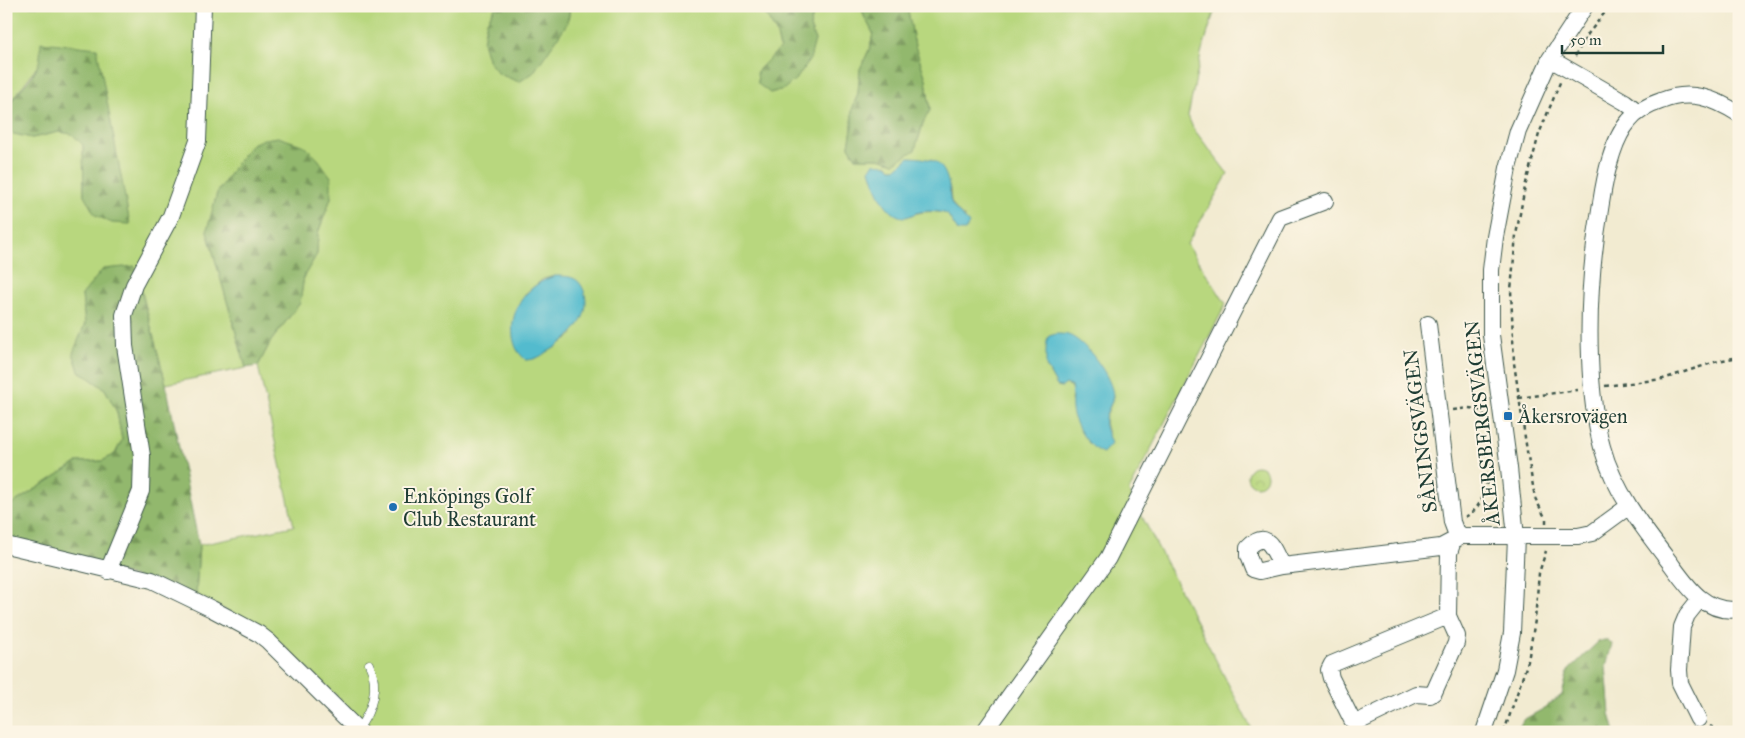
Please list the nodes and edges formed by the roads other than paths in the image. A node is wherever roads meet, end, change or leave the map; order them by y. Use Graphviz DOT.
graph roads {
  1 [pos="203,6"];
  2 [pos="1585,6"];
  3 [pos="1550,59"];
  4 [pos="1638,112"];
  5 [pos="1739,114"];
  6 [pos="1325,202"];
  7 [pos="1428,324"];
  8 [pos="1629,506"];
  9 [pos="1516,537"];
  10 [pos="1458,538"];
  11 [pos="6,545"];
  12 [pos="1282,566"];
  13 [pos="108,571"];
  14 [pos="1699,600"];
  15 [pos="1739,609"];
  16 [pos="1448,616"];
  17 [pos="369,664"];
  18 [pos="1698,719"];
  19 [pos="359,730"];
  20 [pos="984,732"];
  21 [pos="1484,732"];
  1 -- 13 [label="street"];
  2 -- 3 [label="street, ÅKERSBERGSVÄGEN"];
  3 -- 4 [label="street"];
  3 -- 9 [label="street, ÅKERSBERGSVÄGEN"];
  4 -- 5 [label="street"];
  4 -- 8 [label="street"];
  6 -- 20 [label="street"];
  7 -- 10 [label="street, SÅNINGSVÄGEN"];
  8 -- 9 [label="street"];
  8 -- 14 [label="street"];
  9 -- 10 [label="street"];
  9 -- 21 [label="street, ÅKERSBERGSVÄGEN"];
  10 -- 12 [label="street"];
  10 -- 16 [label="street"];
  11 -- 13 [label="street"];
  13 -- 19 [label="street"];
  14 -- 15 [label="street"];
  14 -- 18 [label="street"];
  16 -- 16 [label="street"];
  17 -- 19 [label="lane"];
}
